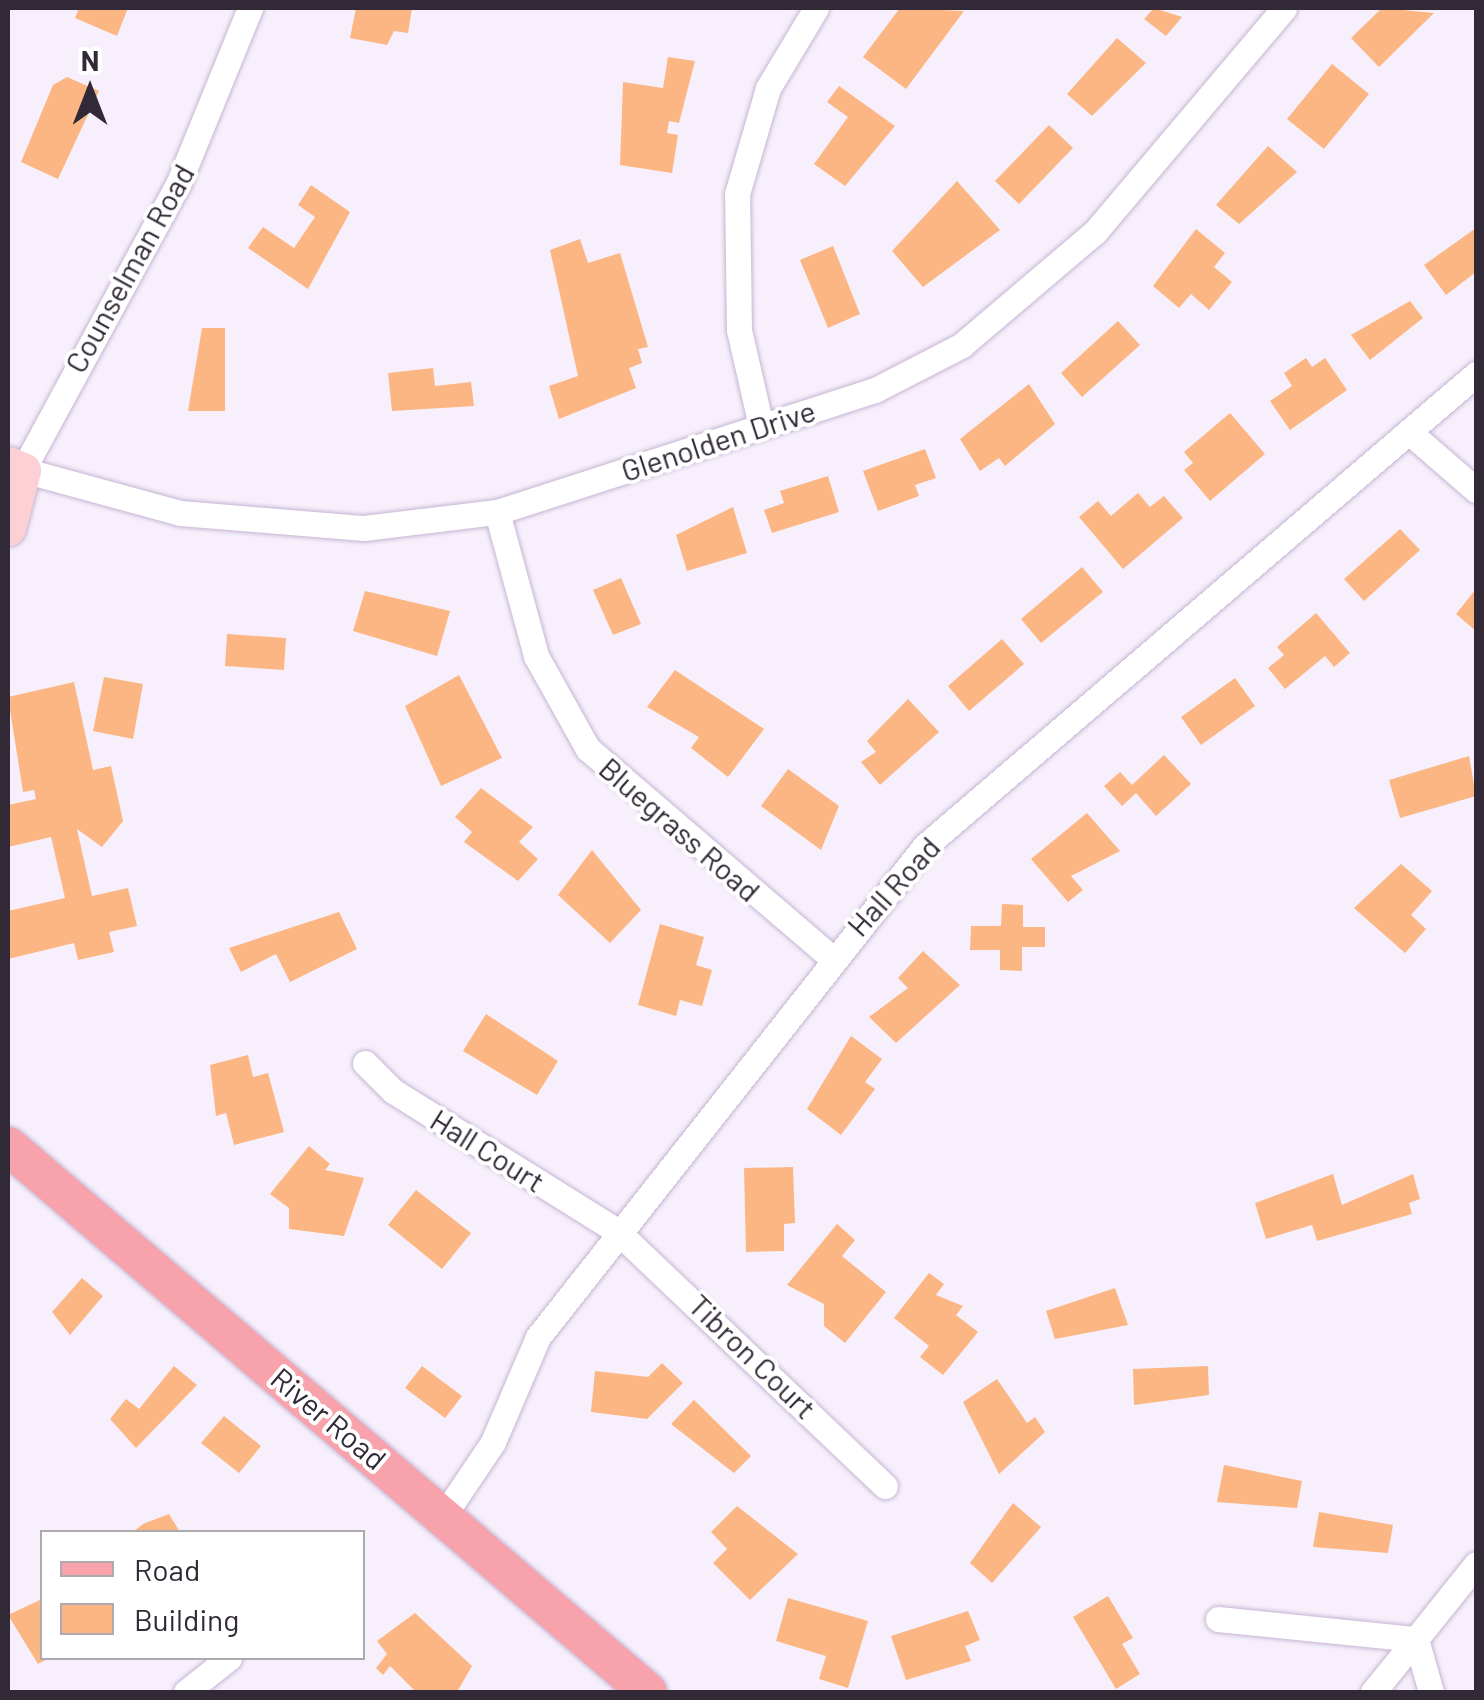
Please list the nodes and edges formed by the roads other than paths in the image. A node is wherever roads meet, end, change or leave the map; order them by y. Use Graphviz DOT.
graph roads {
  1 [pos="250,8"];
  2 [pos="816,8"];
  3 [pos="1284,8"];
  4 [pos="1476,374"];
  5 [pos="761,426"];
  6 [pos="1410,432"];
  7 [pos="15,467"];
  8 [pos="1476,490"];
  9 [pos="497,512"];
  10 [pos="8,528"];
  11 [pos="831,957"];
  12 [pos="365,1064"];
  13 [pos="8,1146"];
  14 [pos="617,1231"];
  15 [pos="886,1486"];
  16 [pos="444,1515"];
  17 [pos="1476,1564"];
  18 [pos="1218,1619"];
  19 [pos="1416,1640"];
  20 [pos="226,1660"];
  21 [pos="186,1692"];
  22 [pos="648,1692"];
  23 [pos="1373,1692"];
  24 [pos="1430,1692"];
  1 -- 7 [label="street, Counselman Road"];
  2 -- 5 [label="street"];
  3 -- 5 [label="street, Glenolden Drive"];
  4 -- 6 [label="street, Hall Road"];
  5 -- 9 [label="street, Glenolden Drive"];
  6 -- 8 [label="street"];
  6 -- 11 [label="street, Hall Road"];
  7 -- 9 [label="street, Glenolden Drive"];
  7 -- 10 [label="street, Counselman Road"];
  9 -- 11 [label="street, Bluegrass Road"];
  11 -- 14 [label="street, Hall Road"];
  12 -- 14 [label="street, Hall Court"];
  13 -- 16 [label="main road, River Road"];
  14 -- 15 [label="street, Tibron Court"];
  14 -- 16 [label="street, Hall Road"];
  16 -- 22 [label="main road, River Road"];
  17 -- 19 [label="street"];
  18 -- 19 [label="street"];
  19 -- 23 [label="street"];
  19 -- 24 [label="street"];
  20 -- 21 [label="street"];
}
